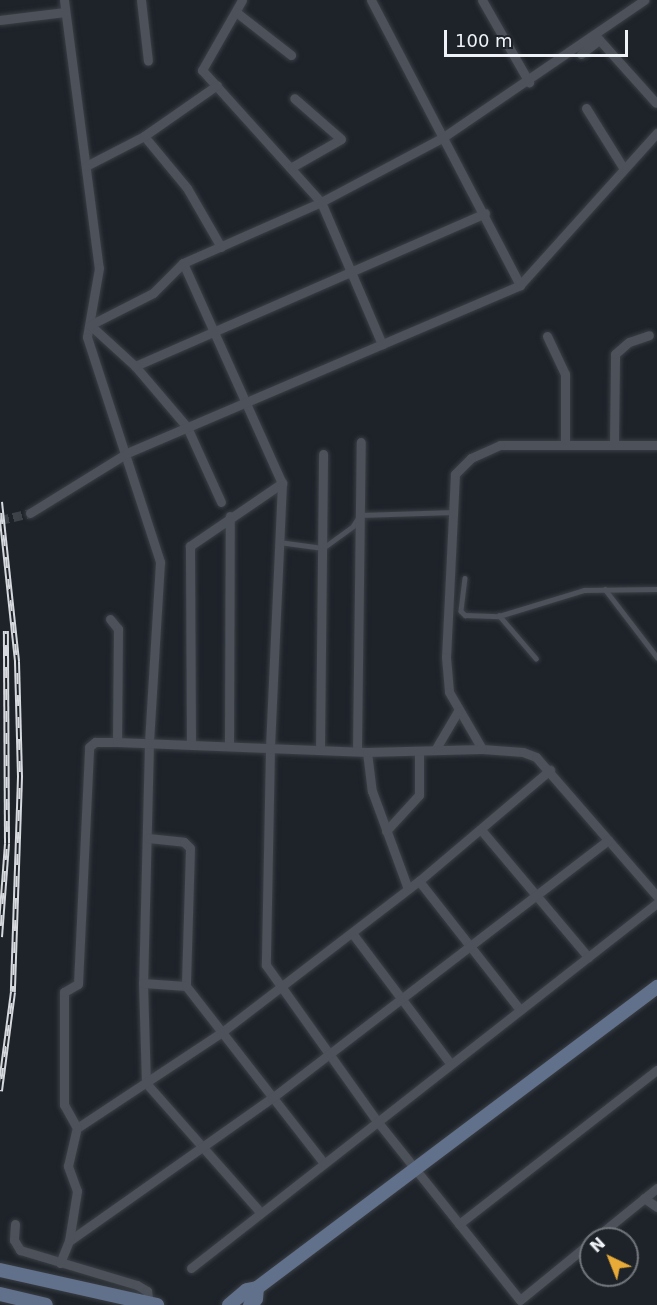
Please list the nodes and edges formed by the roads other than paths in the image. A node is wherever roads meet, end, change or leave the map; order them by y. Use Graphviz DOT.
graph roads {
  1 [pos="64,0"];
  2 [pos="141,0"];
  3 [pos="242,0"];
  4 [pos="371,0"];
  5 [pos="482,0"];
  6 [pos="644,0"];
  7 [pos="65,12"];
  8 [pos="236,12"];
  9 [pos="0,20"];
  10 [pos="597,38"];
  11 [pos="581,54"];
  12 [pos="291,55"];
  13 [pos="148,61"];
  14 [pos="529,82"];
  15 [pos="217,85"];
  16 [pos="294,98"];
  17 [pos="656,103"];
  18 [pos="586,108"];
  19 [pos="657,133"];
  20 [pos="144,136"];
  21 [pos="442,138"];
  22 [pos="87,166"];
  23 [pos="292,166"];
  24 [pos="624,169"];
  25 [pos="321,202"];
  26 [pos="485,213"];
  27 [pos="220,247"];
  28 [pos="183,263"];
  29 [pos="354,273"];
  30 [pos="520,285"];
  31 [pos="90,326"];
  32 [pos="216,333"];
  33 [pos="649,334"];
  34 [pos="547,336"];
  35 [pos="382,344"];
  36 [pos="135,366"];
  37 [pos="248,402"];
  38 [pos="187,427"];
  39 [pos="360,442"];
  40 [pos="614,442"];
  41 [pos="565,443"];
  42 [pos="657,445"];
  43 [pos="127,453"];
  44 [pos="323,454"];
  45 [pos="282,483"];
  46 [pos="221,502"];
  47 [pos="454,512"];
  48 [pos="30,513"];
  49 [pos="360,515"];
  50 [pos="230,516"];
  51 [pos="279,542"];
  52 [pos="323,548"];
  53 [pos="465,578"];
  54 [pos="605,589"];
  55 [pos="657,589"];
  56 [pos="499,616"];
  57 [pos="110,619"];
  58 [pos="657,657"];
  59 [pos="536,659"];
  60 [pos="458,711"];
  61 [pos="117,742"];
  62 [pos="149,743"];
  63 [pos="191,744"];
  64 [pos="229,746"];
  65 [pos="270,748"];
  66 [pos="320,748"];
  67 [pos="482,749"];
  68 [pos="435,750"];
  69 [pos="362,751"];
  70 [pos="419,751"];
  71 [pos="550,770"];
  72 [pos="386,831"];
  73 [pos="482,831"];
  74 [pos="148,838"];
  75 [pos="608,840"];
  76 [pos="419,881"];
  77 [pos="408,889"];
  78 [pos="536,894"];
  79 [pos="657,896"];
  80 [pos="657,903"];
  81 [pos="352,933"];
  82 [pos="469,943"];
  83 [pos="588,957"];
  84 [pos="142,983"];
  85 [pos="186,986"];
  86 [pos="281,986"];
  87 [pos="657,987"];
  88 [pos="400,998"];
  89 [pos="520,1010"];
  90 [pos="222,1032"];
  91 [pos="330,1052"];
  92 [pos="450,1063"];
  93 [pos="657,1070"];
  94 [pos="146,1083"];
  95 [pos="272,1098"];
  96 [pos="377,1121"];
  97 [pos="77,1128"];
  98 [pos="202,1148"];
  99 [pos="324,1163"];
  100 [pos="414,1169"];
  101 [pos="657,1188"];
  102 [pos="644,1198"];
  103 [pos="657,1207"];
  104 [pos="260,1212"];
  105 [pos="15,1224"];
  106 [pos="459,1224"];
  107 [pos="609,1227"];
  108 [pos="69,1241"];
  109 [pos="579,1252"];
  110 [pos="60,1263"];
  111 [pos="191,1268"];
  112 [pos="0,1270"];
  113 [pos="257,1288"];
  114 [pos="0,1294"];
  115 [pos="519,1303"];
  116 [pos="153,1304"];
  117 [pos="46,1305"];
  118 [pos="229,1305"];
  119 [pos="250,1305"];
  1 -- 7 [label="street"];
  2 -- 13 [label="street"];
  3 -- 8 [label="street"];
  4 -- 21 [label="street"];
  5 -- 14 [label="street"];
  6 -- 10 [label="street"];
  7 -- 9 [label="street"];
  7 -- 22 [label="street"];
  8 -- 12 [label="street"];
  8 -- 15 [label="street"];
  10 -- 11 [label="street"];
  10 -- 14 [label="street"];
  10 -- 17 [label="street"];
  14 -- 21 [label="street"];
  15 -- 20 [label="street"];
  15 -- 23 [label="street"];
  16 -- 23 [label="street"];
  18 -- 24 [label="street"];
  19 -- 24 [label="street"];
  20 -- 22 [label="street"];
  20 -- 27 [label="street"];
  21 -- 25 [label="street"];
  21 -- 26 [label="street"];
  22 -- 31 [label="street"];
  23 -- 25 [label="street"];
  24 -- 30 [label="street"];
  25 -- 27 [label="street"];
  25 -- 29 [label="street"];
  26 -- 29 [label="street"];
  26 -- 30 [label="street"];
  27 -- 28 [label="street"];
  28 -- 31 [label="street"];
  28 -- 32 [label="street"];
  29 -- 32 [label="street"];
  29 -- 35 [label="street"];
  30 -- 35 [label="street"];
  31 -- 36 [label="street"];
  31 -- 43 [label="street"];
  32 -- 36 [label="street"];
  32 -- 37 [label="street"];
  33 -- 40 [label="street"];
  34 -- 41 [label="street"];
  35 -- 37 [label="street"];
  36 -- 38 [label="street"];
  37 -- 38 [label="street"];
  37 -- 45 [label="street"];
  38 -- 43 [label="street"];
  38 -- 46 [label="street"];
  39 -- 49 [label="street"];
  40 -- 41 [label="street"];
  40 -- 42 [label="street"];
  41 -- 47 [label="street"];
  43 -- 48 [label="street"];
  43 -- 62 [label="street"];
  44 -- 52 [label="street"];
  45 -- 50 [label="street"];
  45 -- 51 [label="street"];
  47 -- 49 [label="lane"];
  47 -- 60 [label="street"];
  49 -- 52 [label="lane"];
  49 -- 69 [label="street"];
  50 -- 63 [label="street"];
  50 -- 64 [label="street"];
  51 -- 52 [label="lane"];
  51 -- 65 [label="street"];
  52 -- 66 [label="street"];
  53 -- 56 [label="lane"];
  54 -- 55 [label="lane"];
  54 -- 56 [label="lane"];
  54 -- 58 [label="lane"];
  56 -- 59 [label="lane"];
  57 -- 61 [label="street"];
  60 -- 67 [label="street"];
  60 -- 68 [label="street"];
  61 -- 62 [label="street"];
  61 -- 97 [label="street"];
  62 -- 63 [label="street"];
  62 -- 74 [label="street"];
  63 -- 64 [label="street"];
  64 -- 65 [label="street"];
  65 -- 66 [label="street"];
  65 -- 86 [label="street"];
  66 -- 69 [label="street"];
  67 -- 68 [label="street"];
  67 -- 71 [label="street"];
  68 -- 70 [label="street"];
  69 -- 70 [label="street"];
  69 -- 72 [label="street"];
  70 -- 72 [label="street"];
  71 -- 73 [label="street"];
  71 -- 75 [label="street"];
  72 -- 77 [label="street"];
  73 -- 76 [label="street"];
  73 -- 78 [label="street"];
  74 -- 84 [label="street"];
  74 -- 85 [label="street"];
  75 -- 78 [label="street"];
  75 -- 79 [label="street"];
  76 -- 77 [label="street"];
  76 -- 82 [label="street"];
  77 -- 81 [label="street"];
  78 -- 82 [label="street"];
  78 -- 83 [label="street"];
  80 -- 83 [label="street"];
  81 -- 86 [label="street"];
  81 -- 88 [label="street"];
  82 -- 88 [label="street"];
  82 -- 89 [label="street"];
  83 -- 89 [label="street"];
  84 -- 85 [label="street"];
  84 -- 94 [label="street"];
  85 -- 90 [label="street"];
  86 -- 90 [label="street"];
  86 -- 91 [label="street"];
  87 -- 100 [label="street"];
  88 -- 91 [label="street"];
  88 -- 92 [label="street"];
  89 -- 92 [label="street"];
  90 -- 94 [label="street"];
  90 -- 95 [label="street"];
  91 -- 95 [label="street"];
  91 -- 96 [label="street"];
  92 -- 96 [label="street"];
  93 -- 106 [label="street"];
  94 -- 97 [label="street"];
  94 -- 98 [label="street"];
  95 -- 98 [label="street"];
  95 -- 99 [label="street"];
  96 -- 99 [label="street"];
  96 -- 100 [label="street"];
  97 -- 108 [label="street"];
  98 -- 104 [label="street"];
  98 -- 108 [label="street"];
  99 -- 104 [label="street"];
  100 -- 106 [label="street"];
  100 -- 113 [label="street"];
  101 -- 102 [label="street"];
  102 -- 103 [label="street"];
  102 -- 107 [label="street"];
  104 -- 111 [label="street"];
  105 -- 110 [label="street"];
  106 -- 115 [label="street"];
  108 -- 110 [label="street"];
  109 -- 115 [label="street"];
  110 -- 116 [label="street"];
  112 -- 116 [label="street"];
  113 -- 118 [label="street"];
  113 -- 119 [label="street"];
  114 -- 117 [label="street"];
}
